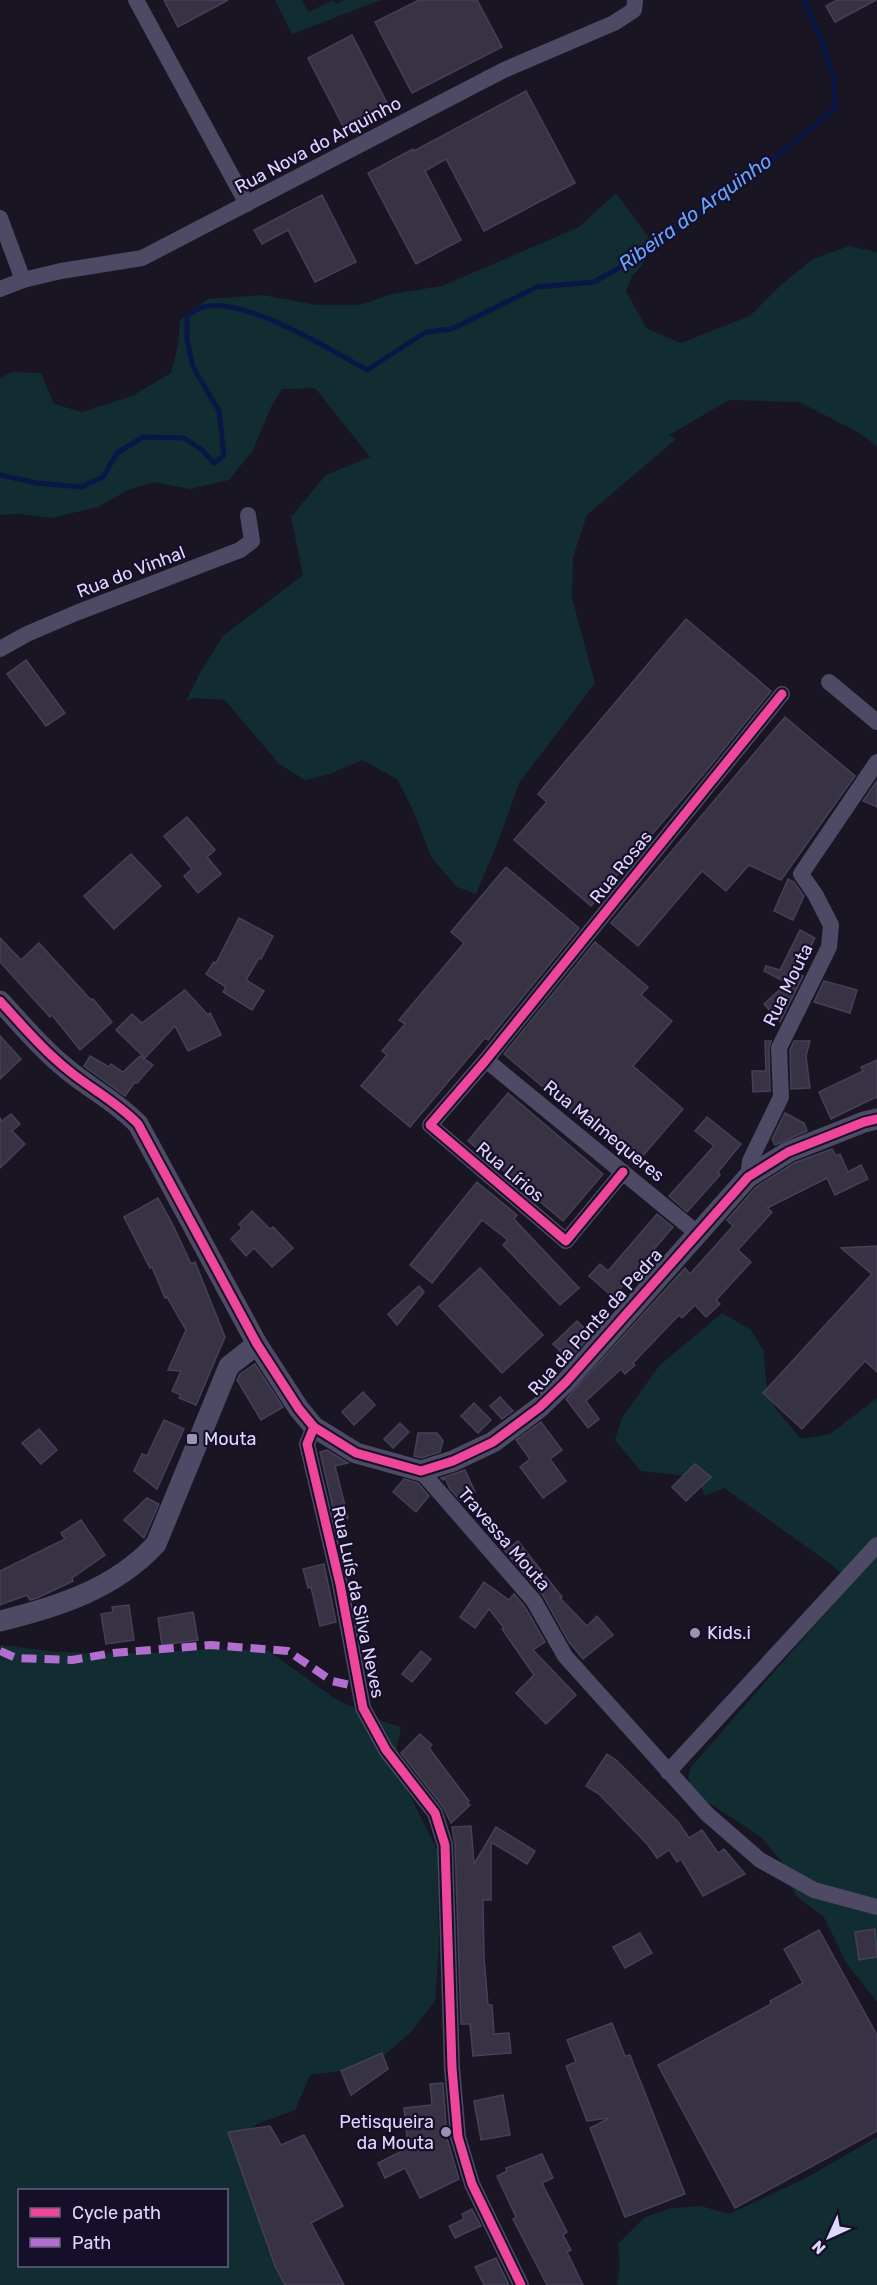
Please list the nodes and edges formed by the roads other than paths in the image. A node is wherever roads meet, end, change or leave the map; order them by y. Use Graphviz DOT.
graph roads {
  1 [pos="136,0"];
  2 [pos="635,0"];
  3 [pos="247,204"];
  4 [pos="0,218"];
  5 [pos="23,280"];
  6 [pos="0,289"];
  7 [pos="248,515"];
  8 [pos="0,649"];
  9 [pos="829,682"];
  10 [pos="783,694"];
  11 [pos="877,722"];
  12 [pos="877,762"];
  13 [pos="0,1001"];
  14 [pos="486,1060"];
  15 [pos="877,1119"];
  16 [pos="623,1172"];
  17 [pos="747,1176"];
  18 [pos="697,1233"];
  19 [pos="257,1344"];
  20 [pos="314,1427"];
  21 [pos="421,1471"];
  22 [pos="877,1545"];
  23 [pos="0,1621"];
  24 [pos="668,1772"];
  25 [pos="877,1907"];
  26 [pos="521,2285"];
  1 -- 3 [label="street"];
  2 -- 3 [label="street, Rua Nova do Arquinho"];
  3 -- 5 [label="street, Rua Nova do Arquinho"];
  4 -- 5 [label="street"];
  5 -- 6 [label="street, Rua Nova do Arquinho"];
  7 -- 8 [label="street, Rua do Vinhal"];
  9 -- 11 [label="street"];
  10 -- 14 [label="street, Rua Rosas"];
  12 -- 17 [label="street, Rua Mouta"];
  13 -- 19 [label="street"];
  14 -- 16 [label="street, Rua Malmequeres"];
  14 -- 16 [label="street, Rua Lírios"];
  15 -- 17 [label="street, Rua da Ponte da Pedra"];
  16 -- 18 [label="street, Rua Malmequeres"];
  17 -- 18 [label="street, Rua da Ponte da Pedra"];
  18 -- 21 [label="street, Rua da Ponte da Pedra"];
  19 -- 20 [label="street"];
  19 -- 23 [label="street"];
  20 -- 21 [label="street"];
  20 -- 26 [label="street, Rua Luís da Silva Neves"];
  21 -- 24 [label="street, Travessa Mouta"];
  22 -- 24 [label="street"];
  24 -- 25 [label="street, Travessa Mouta"];
}
